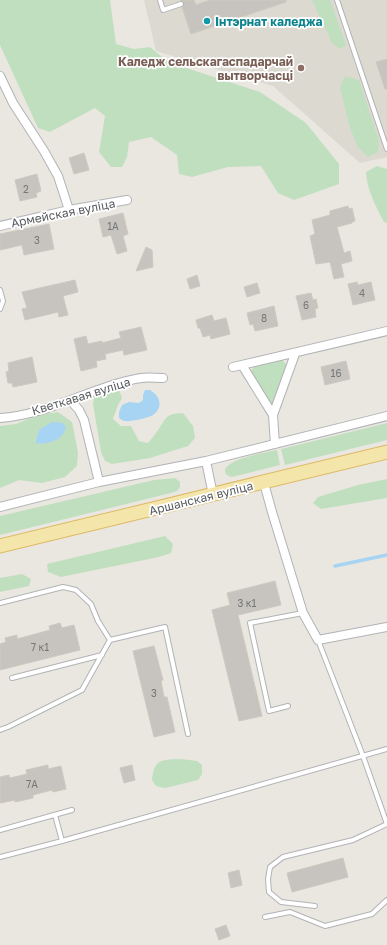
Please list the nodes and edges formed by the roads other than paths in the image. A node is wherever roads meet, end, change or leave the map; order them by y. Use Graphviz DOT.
graph roads {
  1 [pos="160,0"];
  2 [pos="337,0"];
  3 [pos="181,4"];
  4 [pos="0,76"];
  5 [pos="387,149"];
  6 [pos="127,200"];
  7 [pos="69,210"];
  8 [pos="0,226"];
  9 [pos="0,290"];
  10 [pos="0,309"];
  11 [pos="387,331"];
  12 [pos="295,354"];
  13 [pos="242,365"];
  14 [pos="233,367"];
  15 [pos="163,378"];
  16 [pos="71,401"];
  17 [pos="273,415"];
  18 [pos="387,416"];
  19 [pos="0,418"];
  20 [pos="275,444"];
  21 [pos="387,452"];
  22 [pos="206,461"];
  23 [pos="99,482"];
  24 [pos="264,483"];
  25 [pos="213,495"];
  26 [pos="0,507"];
  27 [pos="0,546"];
  28 [pos="0,603"];
  29 [pos="303,613"];
  30 [pos="387,627"];
  31 [pos="110,640"];
  32 [pos="318,640"];
  33 [pos="102,655"];
  34 [pos="12,678"];
  35 [pos="288,706"];
  36 [pos="0,730"];
  37 [pos="188,734"];
  38 [pos="387,749"];
  39 [pos="363,756"];
  40 [pos="72,810"];
  41 [pos="55,815"];
  42 [pos="387,825"];
  43 [pos="0,830"];
  44 [pos="62,841"];
  45 [pos="0,857"];
  46 [pos="387,900"];
  47 [pos="315,906"];
  48 [pos="265,918"];
  1 -- 3 [label="lane"];
  2 -- 5 [label="lane"];
  4 -- 7 [label="street"];
  6 -- 7 [label="street, Армейская вуліца"];
  7 -- 8 [label="street, Армейская вуліца"];
  9 -- 10 [label="lane"];
  11 -- 12 [label="street"];
  12 -- 13 [label="street"];
  12 -- 17 [label="street"];
  13 -- 14 [label="street"];
  13 -- 17 [label="street"];
  15 -- 16 [label="street, Кветкавая вуліца"];
  16 -- 19 [label="street, Кветкавая вуліца"];
  16 -- 23 [label="street"];
  17 -- 20 [label="street"];
  18 -- 20 [label="street"];
  20 -- 22 [label="street"];
  21 -- 24 [label="main road"];
  22 -- 23 [label="street"];
  22 -- 25 [label="street"];
  23 -- 26 [label="street"];
  24 -- 25 [label="main road, Аршанская вуліца"];
  24 -- 29 [label="street, Аршанская вуліца"];
  25 -- 27 [label="main road, Аршанская вуліца"];
  28 -- 31 [label="lane"];
  29 -- 32 [label="street, Аршанская вуліца"];
  29 -- 35 [label="lane"];
  30 -- 32 [label="street"];
  31 -- 33 [label="lane"];
  31 -- 37 [label="lane"];
  32 -- 39 [label="lane"];
  33 -- 34 [label="lane"];
  33 -- 36 [label="lane"];
  38 -- 39 [label="lane"];
  39 -- 42 [label="lane"];
  39 -- 44 [label="lane"];
  40 -- 41 [label="lane"];
  41 -- 43 [label="lane"];
  41 -- 44 [label="lane"];
  42 -- 47 [label="lane"];
  44 -- 45 [label="lane"];
  46 -- 48 [label="lane"];
}
